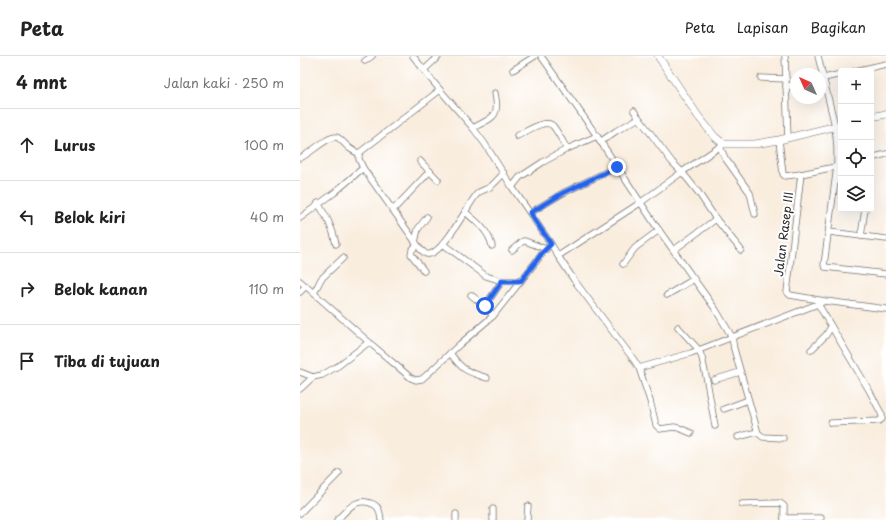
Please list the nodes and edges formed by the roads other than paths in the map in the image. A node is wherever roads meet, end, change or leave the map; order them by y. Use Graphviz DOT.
graph roads {
  1 [pos="372,56"];
  2 [pos="413,56"];
  3 [pos="439,56"];
  4 [pos="535,56"];
  5 [pos="541,56"];
  6 [pos="658,56"];
  7 [pos="786,56"];
  8 [pos="818,56"];
  9 [pos="365,61"];
  10 [pos="886,64"];
  11 [pos="820,68"];
  12 [pos="868,68"];
  13 [pos="424,70"];
  14 [pos="514,70"];
  15 [pos="838,75"];
  16 [pos="761,78"];
  17 [pos="826,78"];
  18 [pos="786,79"];
  19 [pos="790,86"];
  20 [pos="786,87"];
  21 [pos="440,90"];
  22 [pos="826,91"];
  23 [pos="495,93"];
  24 [pos="634,111"];
  25 [pos="886,114"];
  26 [pos="874,116"];
  27 [pos="639,118"];
  28 [pos="838,126"];
  29 [pos="473,128"];
  30 [pos="517,136"];
  31 [pos="597,136"];
  32 [pos="788,138"];
  33 [pos="778,140"];
  34 [pos="600,142"];
  35 [pos="722,146"];
  36 [pos="567,149"];
  37 [pos="359,153"];
  38 [pos="886,154"];
  39 [pos="838,156"];
  40 [pos="300,158"];
  41 [pos="874,158"];
  42 [pos="420,161"];
  43 [pos="838,166"];
  44 [pos="617,167"];
  45 [pos="363,168"];
  46 [pos="430,171"];
  47 [pos="682,172"];
  48 [pos="504,173"];
  49 [pos="838,173"];
  50 [pos="802,174"];
  51 [pos="438,180"];
  52 [pos="512,187"];
  53 [pos="640,202"];
  54 [pos="318,203"];
  55 [pos="393,210"];
  56 [pos="465,212"];
  57 [pos="865,212"];
  58 [pos="530,213"];
  59 [pos="755,214"];
  60 [pos="427,217"];
  61 [pos="300,218"];
  62 [pos="716,219"];
  63 [pos="659,230"];
  64 [pos="829,232"];
  65 [pos="862,236"];
  66 [pos="886,239"];
  67 [pos="416,243"];
  68 [pos="336,244"];
  69 [pos="443,244"];
  70 [pos="551,244"];
  71 [pos="492,246"];
  72 [pos="546,249"];
  73 [pos="512,250"];
  74 [pos="674,250"];
  75 [pos="741,250"];
  76 [pos="558,256"];
  77 [pos="343,258"];
  78 [pos="623,264"];
  79 [pos="424,271"];
  80 [pos="886,274"];
  81 [pos="694,279"];
  82 [pos="300,281"];
  83 [pos="502,281"];
  84 [pos="521,281"];
  85 [pos="306,286"];
  86 [pos="300,292"];
  87 [pos="314,293"];
  88 [pos="472,295"];
  89 [pos="667,295"];
  90 [pos="825,301"];
  91 [pos="818,304"];
  92 [pos="485,306"];
  93 [pos="886,309"];
  94 [pos="493,316"];
  95 [pos="678,327"];
  96 [pos="831,327"];
  97 [pos="732,337"];
  98 [pos="369,342"];
  99 [pos="698,350"];
  100 [pos="811,350"];
  101 [pos="450,353"];
  102 [pos="639,368"];
  103 [pos="300,372"];
  104 [pos="740,372"];
  105 [pos="313,377"];
  106 [pos="486,378"];
  107 [pos="714,380"];
  108 [pos="300,389"];
  109 [pos="748,400"];
  110 [pos="724,409"];
  111 [pos="831,423"];
  112 [pos="715,426"];
  113 [pos="757,432"];
  114 [pos="691,433"];
  115 [pos="738,437"];
  116 [pos="783,438"];
  117 [pos="339,473"];
  118 [pos="742,504"];
  119 [pos="528,506"];
  120 [pos="493,509"];
  121 [pos="300,513"];
  122 [pos="821,518"];
  123 [pos="784,519"];
  124 [pos="336,520"];
  125 [pos="381,520"];
  126 [pos="493,520"];
  127 [pos="527,520"];
  1 -- 9 [label="street"];
  2 -- 13 [label="street"];
  3 -- 13 [label="street"];
  4 -- 14 [label="street"];
  5 -- 31 [label="street"];
  6 -- 35 [label="street"];
  7 -- 18 [label="street"];
  8 -- 11 [label="street"];
  10 -- 12 [label="street"];
  13 -- 21 [label="street"];
  15 -- 17 [label="street"];
  16 -- 18 [label="street"];
  18 -- 20 [label="street"];
  19 -- 20 [label="street"];
  20 -- 32 [label="street"];
  21 -- 29 [label="street"];
  21 -- 37 [label="street"];
  22 -- 28 [label="street"];
  23 -- 29 [label="street"];
  24 -- 27 [label="street"];
  25 -- 26 [label="street"];
  27 -- 34 [label="street"];
  27 -- 47 [label="street"];
  28 -- 32 [label="street"];
  28 -- 39 [label="street"];
  29 -- 48 [label="street"];
  30 -- 36 [label="street"];
  31 -- 34 [label="street"];
  31 -- 36 [label="street"];
  32 -- 33 [label="street"];
  33 -- 35 [label="street"];
  33 -- 50 [label="street"];
  34 -- 44 [label="street"];
  35 -- 47 [label="street"];
  35 -- 59 [label="street"];
  36 -- 52 [label="street"];
  37 -- 40 [label="street"];
  37 -- 45 [label="street"];
  38 -- 41 [label="street"];
  42 -- 46 [label="street"];
  43 -- 50 [label="street"];
  44 -- 53 [label="street"];
  44 -- 58 [label="street"];
  45 -- 54 [label="street"];
  45 -- 55 [label="street"];
  46 -- 51 [label="street"];
  46 -- 55 [label="street"];
  47 -- 53 [label="street"];
  47 -- 62 [label="street"];
  48 -- 52 [label="street"];
  48 -- 56 [label="street"];
  49 -- 64 [label="street"];
  50 -- 90 [label="street, Jalan Rasep III"];
  52 -- 58 [label="street"];
  53 -- 63 [label="street"];
  53 -- 76 [label="street"];
  54 -- 61 [label="street"];
  54 -- 68 [label="street"];
  55 -- 67 [label="street"];
  56 -- 69 [label="street"];
  56 -- 71 [label="street"];
  57 -- 65 [label="street"];
  58 -- 70 [label="street"];
  60 -- 67 [label="street"];
  62 -- 74 [label="street"];
  62 -- 75 [label="street"];
  63 -- 74 [label="street"];
  63 -- 78 [label="street"];
  64 -- 65 [label="street"];
  64 -- 80 [label="street"];
  65 -- 66 [label="street"];
  67 -- 69 [label="street"];
  67 -- 79 [label="street"];
  69 -- 83 [label="street"];
  70 -- 72 [label="street"];
  70 -- 76 [label="street"];
  72 -- 73 [label="street"];
  72 -- 84 [label="street"];
  74 -- 81 [label="street"];
  76 -- 102 [label="street"];
  77 -- 87 [label="street"];
  81 -- 89 [label="street"];
  81 -- 97 [label="street"];
  82 -- 85 [label="street"];
  83 -- 84 [label="street"];
  83 -- 92 [label="street"];
  84 -- 94 [label="street"];
  85 -- 86 [label="street"];
  85 -- 87 [label="street"];
  87 -- 98 [label="street"];
  88 -- 92 [label="street"];
  90 -- 91 [label="street"];
  90 -- 93 [label="street"];
  91 -- 96 [label="street"];
  91 -- 97 [label="street"];
  92 -- 94 [label="street"];
  94 -- 101 [label="street"];
  95 -- 99 [label="street"];
  96 -- 100 [label="street"];
  96 -- 111 [label="street"];
  97 -- 99 [label="street"];
  97 -- 104 [label="street"];
  98 -- 101 [label="street"];
  98 -- 105 [label="street"];
  99 -- 102 [label="street"];
  99 -- 112 [label="street"];
  101 -- 106 [label="street"];
  102 -- 114 [label="street"];
  103 -- 105 [label="street"];
  104 -- 107 [label="street"];
  104 -- 109 [label="street"];
  105 -- 108 [label="street"];
  109 -- 110 [label="street"];
  109 -- 113 [label="street"];
  113 -- 115 [label="street"];
  113 -- 116 [label="street"];
  117 -- 121 [label="street"];
  118 -- 123 [label="street"];
  119 -- 127 [label="street"];
  120 -- 126 [label="street"];
  122 -- 123 [label="street"];
  124 -- 125 [label="street"];
}
